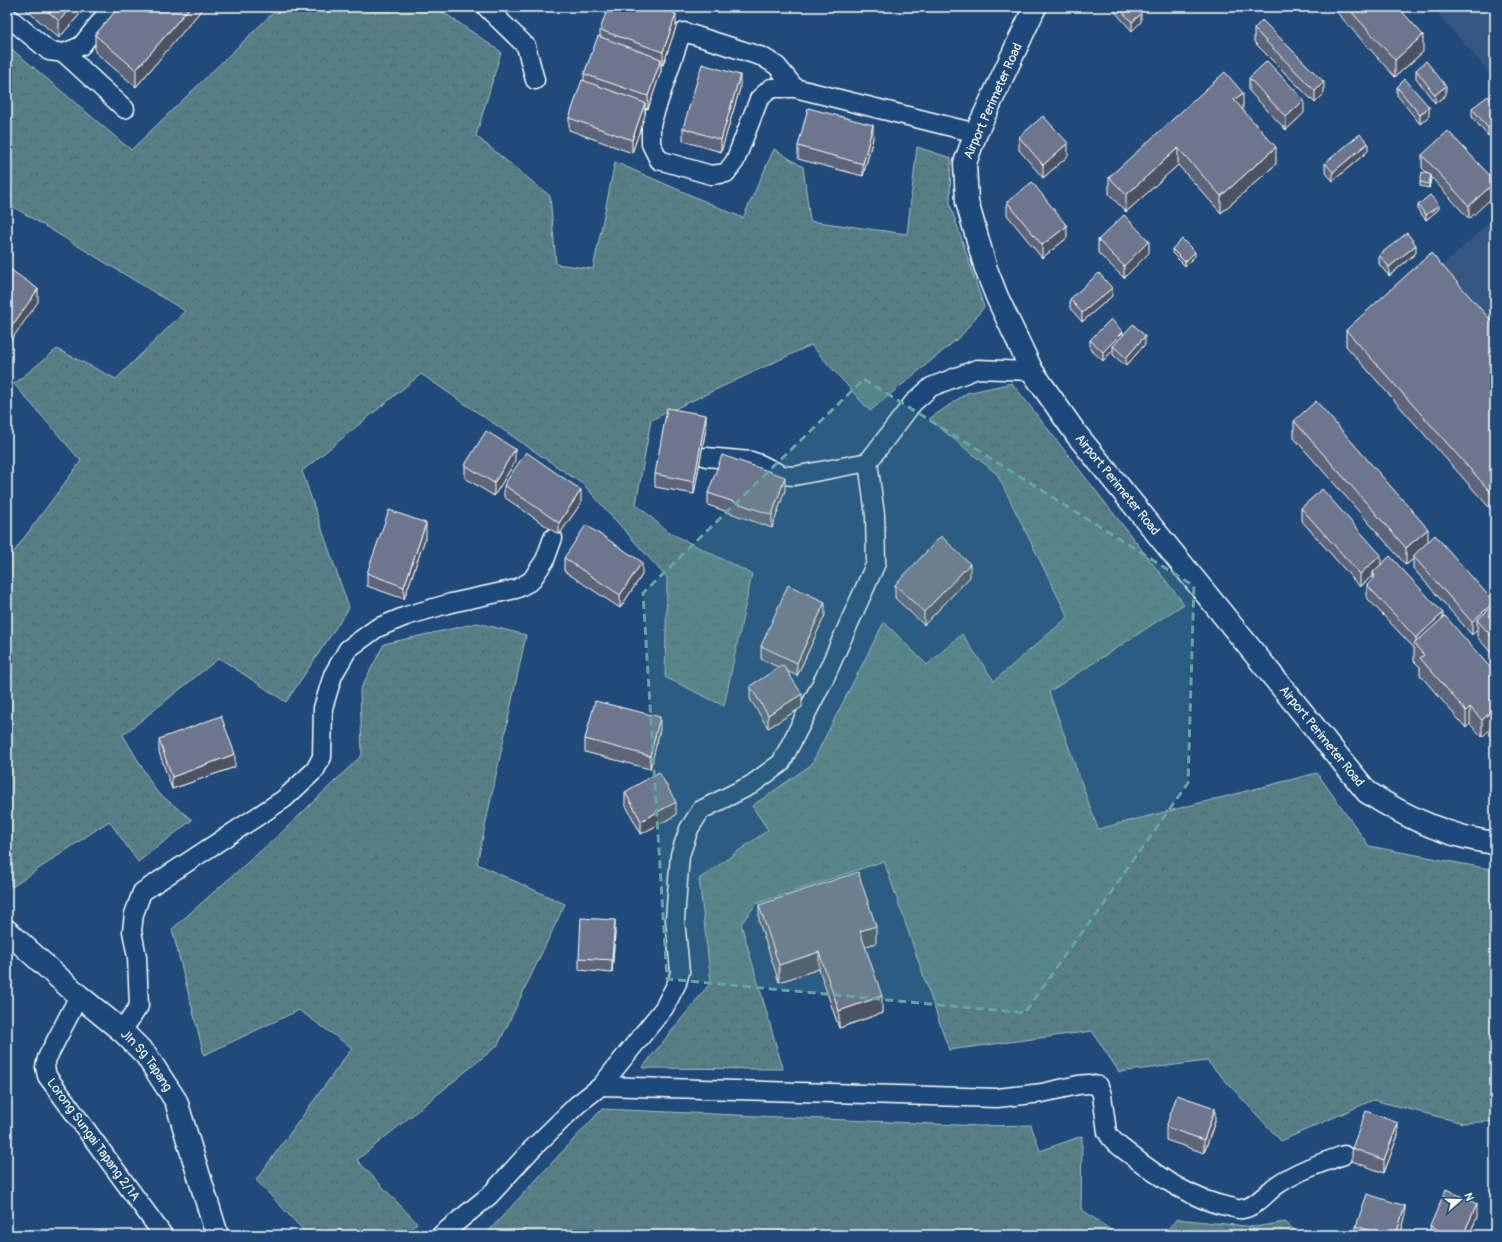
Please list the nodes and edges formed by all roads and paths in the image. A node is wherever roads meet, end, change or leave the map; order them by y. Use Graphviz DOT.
graph roads {
  1 [pos="112,7"];
  2 [pos="486,7"];
  3 [pos="1035,7"];
  4 [pos="7,16"];
  5 [pos="64,53"];
  6 [pos="535,80"];
  7 [pos="795,88"];
  8 [pos="124,109"];
  9 [pos="976,133"];
  10 [pos="1032,371"];
  11 [pos="706,457"];
  12 [pos="868,462"];
  13 [pos="553,538"];
  14 [pos="1495,843"];
  15 [pos="7,931"];
  16 [pos="79,996"];
  17 [pos="122,1031"];
  18 [pos="601,1086"];
  19 [pos="1344,1155"];
  20 [pos="163,1235"];
  21 [pos="217,1235"];
  22 [pos="441,1235"];
  1 -- 5 [label="street"];
  2 -- 6 [label="street"];
  3 -- 9 [label="street, Airport Perimeter Road"];
  4 -- 5 [label="street"];
  5 -- 8 [label="street"];
  7 -- 7 [label="street"];
  7 -- 9 [label="street"];
  9 -- 10 [label="street, Airport Perimeter Road"];
  10 -- 12 [label="street"];
  10 -- 14 [label="street, Airport Perimeter Road"];
  11 -- 12 [label="street"];
  12 -- 18 [label="street"];
  13 -- 17 [label="street"];
  15 -- 16 [label="street, Jln Sg Tapang"];
  16 -- 17 [label="street, Jln Sg Tapang"];
  16 -- 20 [label="street, Lorong Sungai Tapang 2/1A"];
  17 -- 21 [label="street, Jln Sg Tapang"];
  18 -- 19 [label="street"];
  18 -- 22 [label="street"];
}
